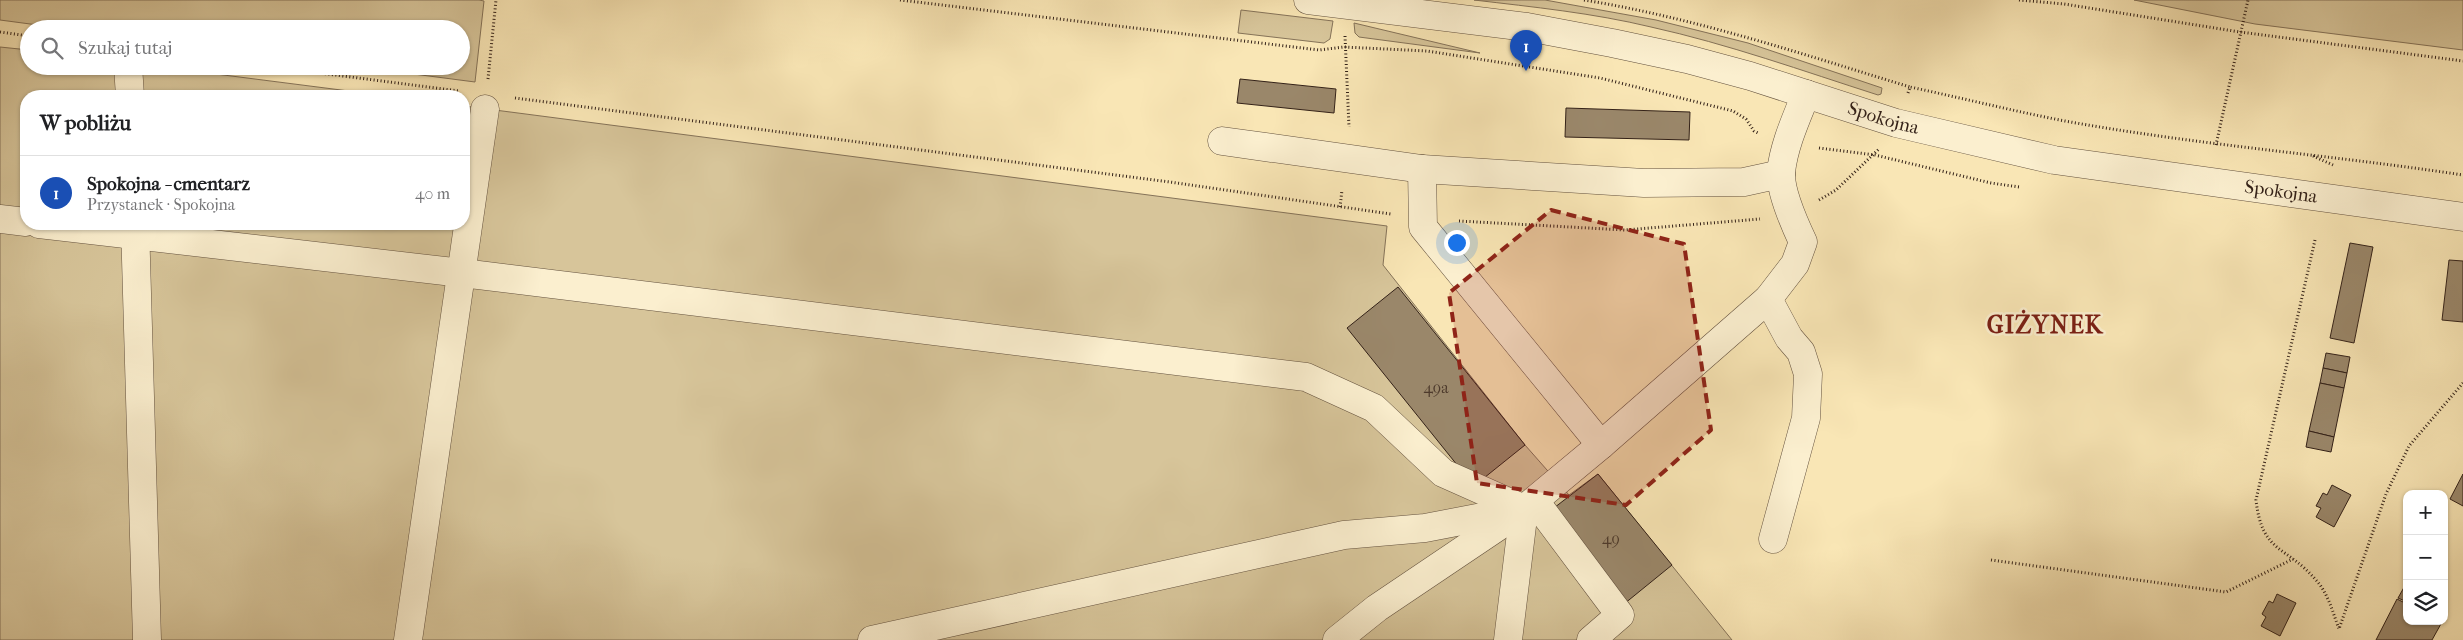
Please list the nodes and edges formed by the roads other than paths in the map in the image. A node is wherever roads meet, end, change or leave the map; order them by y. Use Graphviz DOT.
graph roads {
  1 [pos="1308,0"];
  2 [pos="129,75"];
  3 [pos="130,90"];
  4 [pos="1806,94"];
  5 [pos="485,109"];
  6 [pos="1222,141"];
  7 [pos="1422,169"];
  8 [pos="1781,174"];
  9 [pos="470,216"];
  10 [pos="2463,217"];
  11 [pos="0,219"];
  12 [pos="20,221"];
  13 [pos="135,230"];
  14 [pos="468,230"];
  15 [pos="462,273"];
  16 [pos="1768,299"];
  17 [pos="1601,445"];
  18 [pos="1530,505"];
  19 [pos="1773,539"];
  20 [pos="147,640"];
  21 [pos="408,640"];
  22 [pos="872,640"];
  23 [pos="1337,640"];
  24 [pos="1508,640"];
  25 [pos="1591,640"];
  1 -- 4 [label="street, Spokojna"];
  2 -- 3 [label="street"];
  4 -- 8 [label="street"];
  4 -- 10 [label="street, Spokojna"];
  5 -- 9 [label="street"];
  6 -- 7 [label="street"];
  7 -- 8 [label="street"];
  7 -- 17 [label="street"];
  8 -- 16 [label="street"];
  11 -- 12 [label="street"];
  13 -- 15 [label="street"];
  13 -- 20 [label="street"];
  14 -- 15 [label="street"];
  15 -- 18 [label="street"];
  15 -- 21 [label="street"];
  16 -- 17 [label="street"];
  16 -- 19 [label="street"];
  17 -- 18 [label="street"];
  18 -- 22 [label="street"];
  18 -- 23 [label="street"];
  18 -- 24 [label="street"];
  18 -- 25 [label="street"];
}
